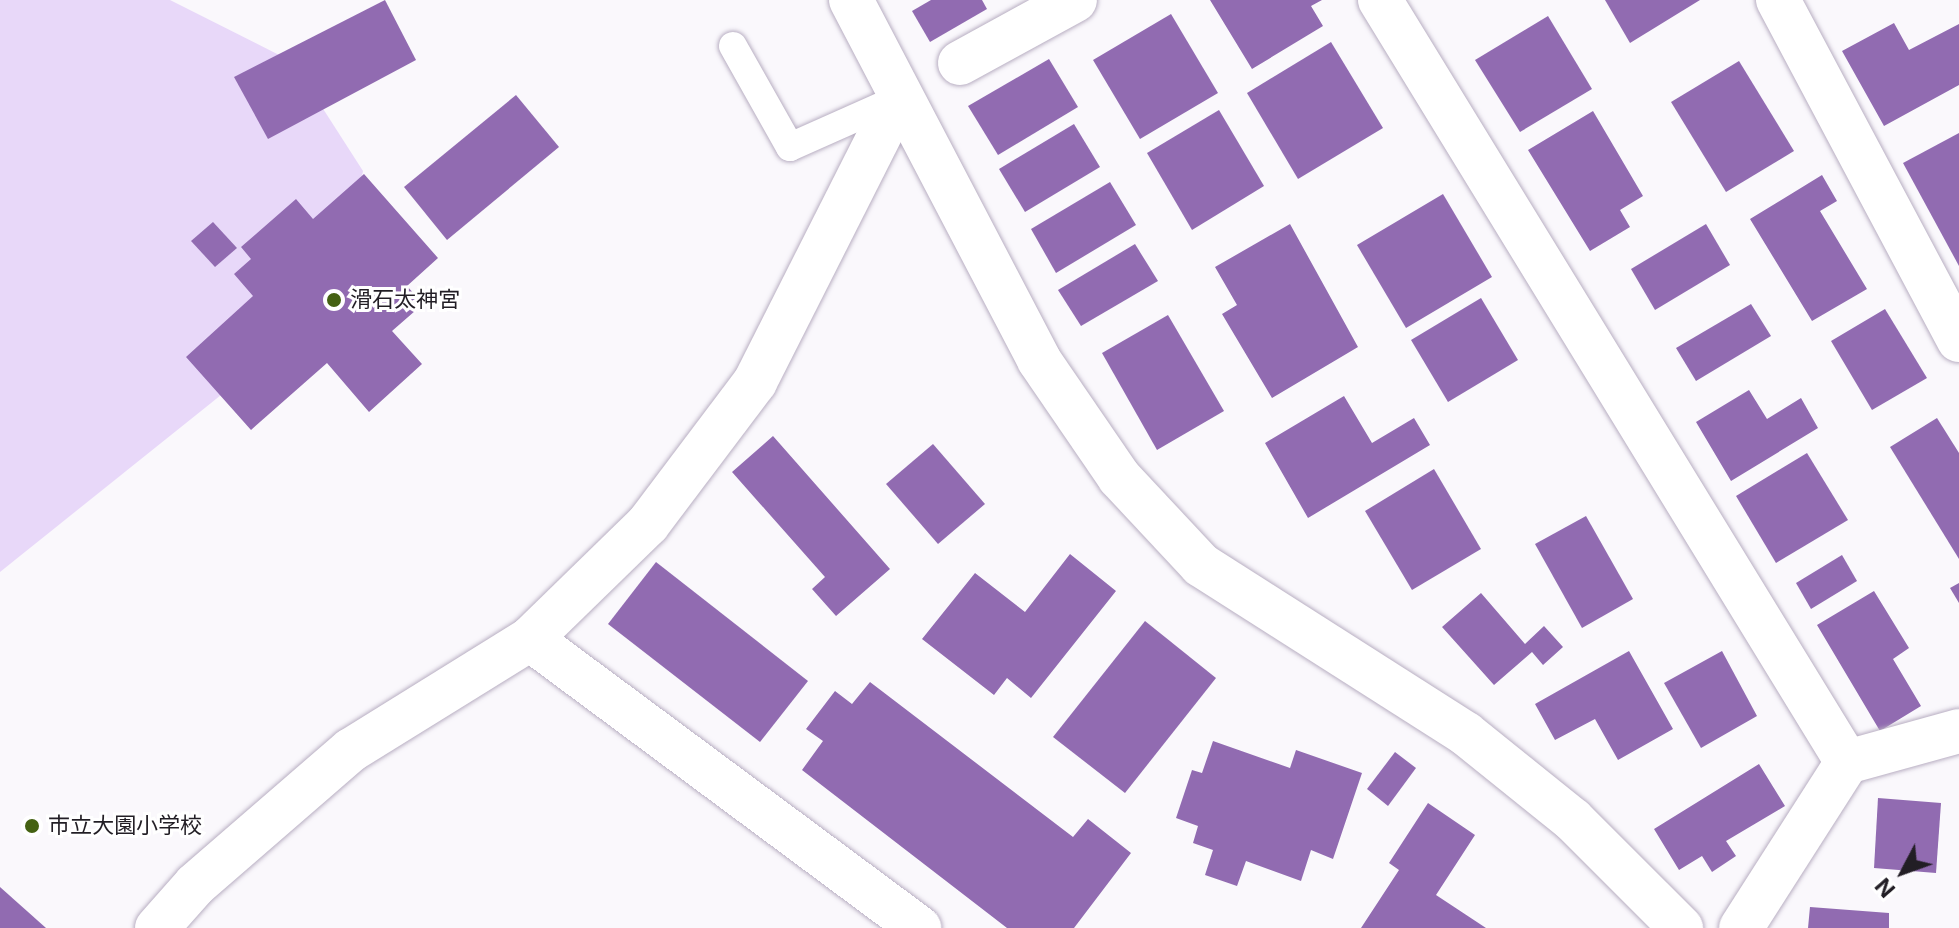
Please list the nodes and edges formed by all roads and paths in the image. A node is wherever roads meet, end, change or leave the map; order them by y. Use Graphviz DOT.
graph roads {
  1 [pos="851,0"];
  2 [pos="1075,0"];
  3 [pos="1380,0"];
  4 [pos="1778,0"];
  5 [pos="733,46"];
  6 [pos="960,63"];
  7 [pos="898,99"];
  8 [pos="1959,340"];
  9 [pos="530,639"];
  10 [pos="1959,731"];
  11 [pos="1847,762"];
  12 [pos="157,928"];
  13 [pos="919,928"];
  14 [pos="1681,928"];
  15 [pos="1741,928"];
  1 -- 7 [label="street"];
  2 -- 6 [label="street"];
  3 -- 11 [label="street"];
  4 -- 8 [label="street"];
  5 -- 7 [label="lane"];
  7 -- 9 [label="street"];
  7 -- 14 [label="street"];
  9 -- 12 [label="street"];
  9 -- 13 [label="street"];
  10 -- 11 [label="street"];
  11 -- 15 [label="street"];
}
